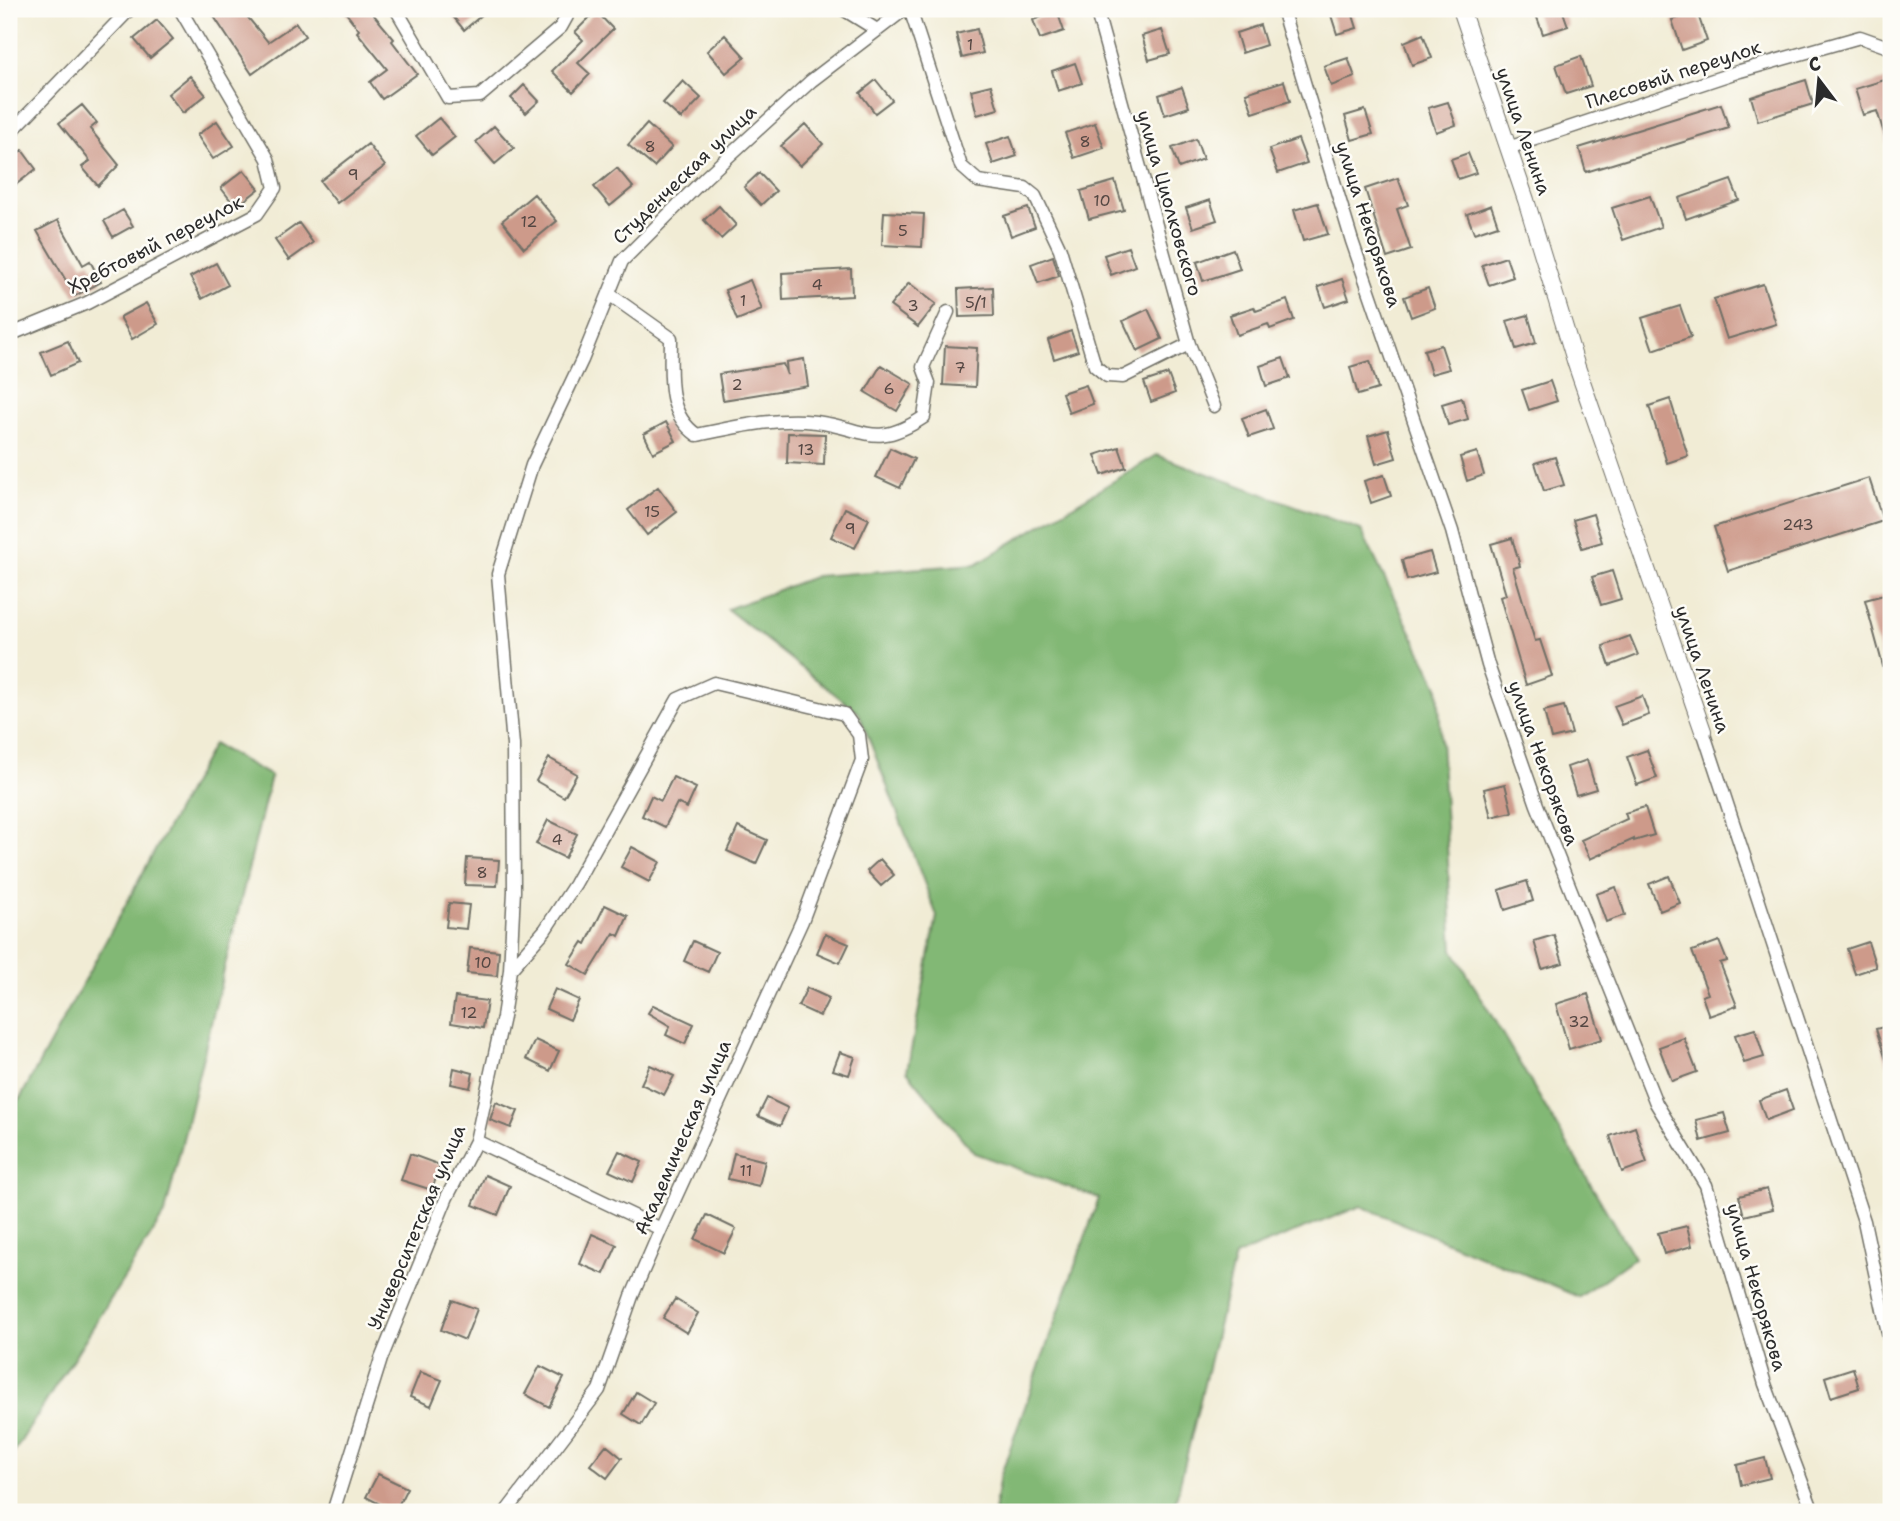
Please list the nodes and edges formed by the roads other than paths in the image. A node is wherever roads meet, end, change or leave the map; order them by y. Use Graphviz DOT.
graph roads {
  1 [pos="130,9"];
  2 [pos="180,9"];
  3 [pos="396,9"];
  4 [pos="570,9"];
  5 [pos="843,9"];
  6 [pos="905,9"];
  7 [pos="910,9"];
  8 [pos="1096,9"];
  9 [pos="1282,9"];
  10 [pos="1461,9"];
  11 [pos="877,30"];
  12 [pos="1891,48"];
  13 [pos="9,134"];
  14 [pos="1508,148"];
  15 [pos="609,294"];
  16 [pos="948,312"];
  17 [pos="9,335"];
  18 [pos="1189,344"];
  19 [pos="1214,406"];
  20 [pos="498,574"];
  21 [pos="1703,731"];
  22 [pos="510,970"];
  23 [pos="476,1141"];
  24 [pos="661,1229"];
  25 [pos="1891,1347"];
  26 [pos="333,1512"];
  27 [pos="506,1512"];
  28 [pos="1814,1512"];
  1 -- 13 [label="street"];
  2 -- 17 [label="street, Хребтовый переулок"];
  3 -- 4 [label="street"];
  5 -- 11 [label="street"];
  6 -- 11 [label="street, Студенческая улица"];
  7 -- 18 [label="street"];
  8 -- 18 [label="street, улица Циолковского"];
  9 -- 28 [label="street, улица Некорякова"];
  10 -- 14 [label="street, улица Ленина"];
  11 -- 15 [label="street, Студенческая улица"];
  12 -- 14 [label="street, Плесовый переулок"];
  14 -- 21 [label="street, улица Ленина"];
  15 -- 16 [label="street"];
  15 -- 20 [label="street, Студенческая улица"];
  18 -- 19 [label="street, улица Циолковского"];
  20 -- 22 [label="street, Университетская улица"];
  21 -- 25 [label="street, улица Ленина"];
  22 -- 23 [label="street, Университетская улица"];
  22 -- 24 [label="street, Академическая улица"];
  23 -- 24 [label="street"];
  23 -- 26 [label="street, Университетская улица"];
  24 -- 27 [label="street, Академическая улица"];
}
